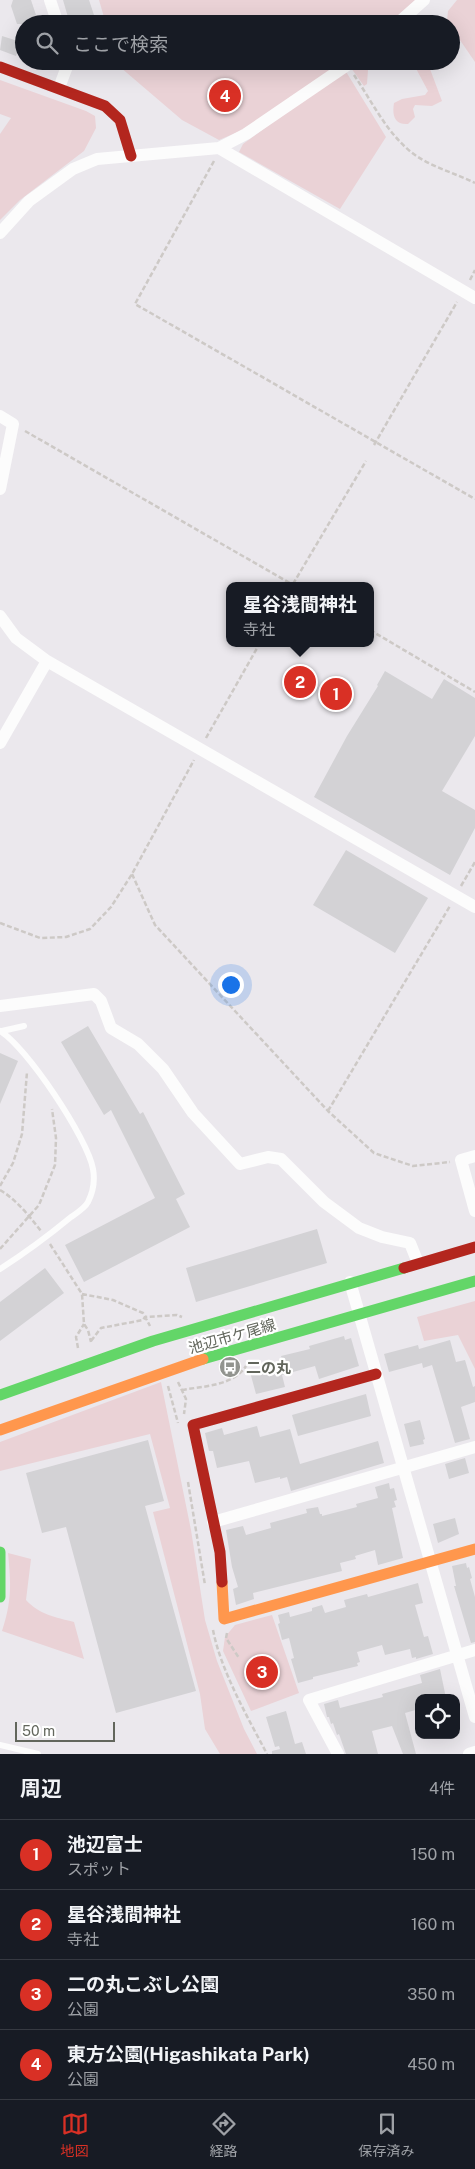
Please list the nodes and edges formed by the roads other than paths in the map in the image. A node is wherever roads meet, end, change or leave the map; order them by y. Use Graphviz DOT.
graph roads {
  1 [pos="50,0"];
  2 [pos="424,0"];
  3 [pos="55,15"];
  4 [pos="407,15"];
  5 [pos="0,67"];
  6 [pos="66,70"];
  7 [pos="340,70"];
  8 [pos="59,88"];
  9 [pos="219,148"];
  10 [pos="132,156"];
  11 [pos="0,233"];
  12 [pos="475,298"];
  13 [pos="0,416"];
  14 [pos="0,489"];
  15 [pos="0,616"];
  16 [pos="47,661"];
  17 [pos="0,743"];
  18 [pos="475,907"];
  19 [pos="0,1006"];
  20 [pos="24,1026"];
  21 [pos="1,1031"];
  22 [pos="475,1156"];
  23 [pos="475,1211"];
  24 [pos="475,1247"];
  25 [pos="418,1263"];
  26 [pos="0,1269"];
  27 [pos="475,1281"];
  28 [pos="350,1282"];
  29 [pos="359,1314"];
  30 [pos="376,1374"];
  31 [pos="0,1395"];
  32 [pos="0,1430"];
  33 [pos="475,1447"];
  34 [pos="403,1467"];
  35 [pos="213,1522"];
  36 [pos="475,1549"];
  37 [pos="0,1552"];
  38 [pos="430,1562"];
  39 [pos="0,1597"];
  40 [pos="475,1650"];
  41 [pos="457,1655"];
  42 [pos="475,1717"];
  43 [pos="0,1745"];
  44 [pos="475,1752"];
  45 [pos="38,1754"];
  46 [pos="338,1754"];
  47 [pos="469,1754"];
  1 -- 3 [label="street"];
  2 -- 4 [label="street"];
  5 -- 8 [label="street"];
  6 -- 8 [label="street"];
  7 -- 9 [label="street"];
  8 -- 10 [label="street"];
  9 -- 10 [label="street"];
  9 -- 12 [label="street"];
  10 -- 11 [label="street"];
  13 -- 14 [label="street"];
  15 -- 16 [label="street"];
  16 -- 17 [label="street"];
  16 -- 18 [label="street"];
  19 -- 25 [label="street"];
  20 -- 21 [label="lane"];
  21 -- 26 [label="lane"];
  22 -- 23 [label="street"];
  24 -- 25 [label="street, 池辺市ケ尾線"];
  25 -- 28 [label="street, 池辺市ケ尾線"];
  27 -- 29 [label="street, 池辺市ケ尾線"];
  28 -- 29 [label="street"];
  28 -- 31 [label="street, 池辺市ケ尾線"];
  29 -- 30 [label="street"];
  29 -- 32 [label="street, 池辺市ケ尾線"];
  30 -- 34 [label="street"];
  30 -- 35 [label="street"];
  33 -- 34 [label="street"];
  34 -- 35 [label="street"];
  34 -- 38 [label="street"];
  35 -- 38 [label="street"];
  36 -- 38 [label="street"];
  37 -- 39 [label="street"];
  38 -- 41 [label="street"];
  40 -- 41 [label="street"];
  41 -- 42 [label="street"];
  41 -- 46 [label="street"];
  43 -- 45 [label="lane"];
  44 -- 47 [label="street"];
}
